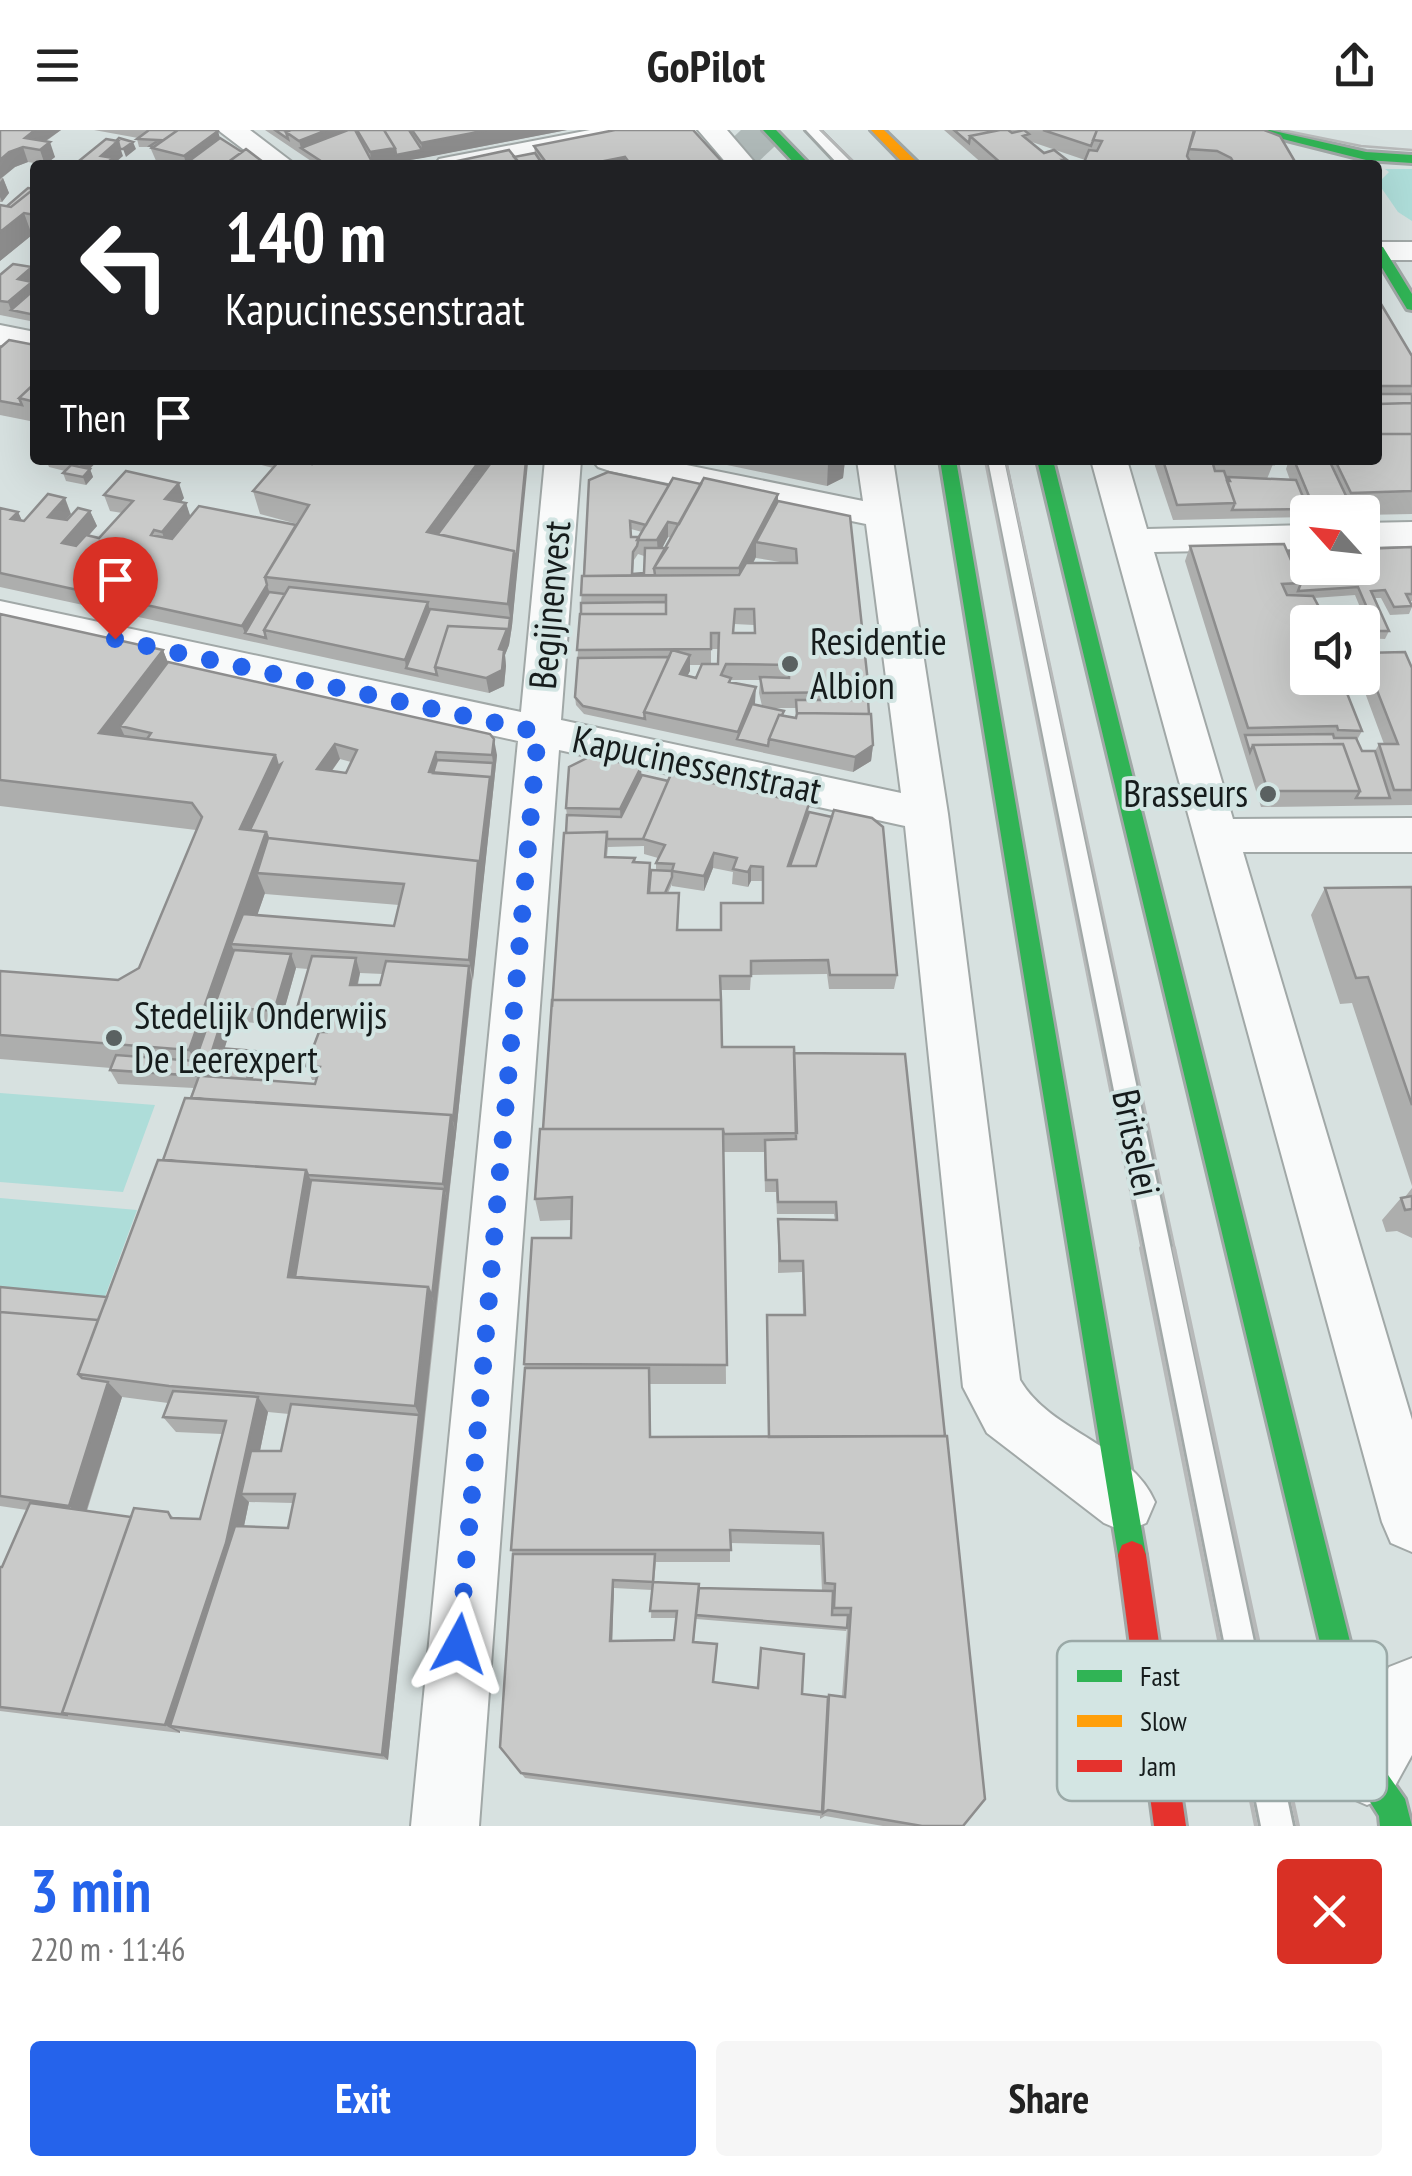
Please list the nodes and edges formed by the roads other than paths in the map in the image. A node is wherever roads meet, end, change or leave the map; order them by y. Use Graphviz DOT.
graph roads {
  1 [pos="232,130"];
  2 [pos="632,130"];
  3 [pos="712,130"];
  4 [pos="752,130"];
  5 [pos="769,130"];
  6 [pos="812,130"];
  7 [pos="877,130"];
  8 [pos="1253,130"];
  9 [pos="1306,137"];
  10 [pos="737,158"];
  11 [pos="1412,159"];
  12 [pos="275,160"];
  13 [pos="476,160"];
  14 [pos="798,160"];
  15 [pos="843,160"];
  16 [pos="907,160"];
  17 [pos="1321,160"];
  18 [pos="1382,251"];
  19 [pos="1412,251"];
  20 [pos="1382,257"];
  21 [pos="1412,306"];
  22 [pos="0,335"];
  23 [pos="30,341"];
  24 [pos="563,465"];
  25 [pos="634,465"];
  26 [pos="876,465"];
  27 [pos="949,465"];
  28 [pos="997,465"];
  29 [pos="1047,465"];
  30 [pos="1110,465"];
  31 [pos="882,516"];
  32 [pos="1412,534"];
  33 [pos="1380,535"];
  34 [pos="1290,538"];
  35 [pos="1133,542"];
  36 [pos="0,614"];
  37 [pos="538,732"];
  38 [pos="926,814"];
  39 [pos="1412,835"];
  40 [pos="1218,836"];
  41 [pos="1124,1502"];
  42 [pos="1412,1522"];
  43 [pos="1144,1641"];
  44 [pos="1239,1641"];
  45 [pos="1341,1641"];
  46 [pos="1412,1690"];
  47 [pos="1387,1778"];
  48 [pos="1166,1801"];
  49 [pos="1272,1801"];
  50 [pos="445,1826"];
  51 [pos="1170,1826"];
  52 [pos="1277,1826"];
  1 -- 12 [label="street"];
  2 -- 13 [label="street"];
  3 -- 10 [label="street"];
  4 -- 10 [label="street"];
  5 -- 14 [label="main road"];
  6 -- 15 [label="lane"];
  7 -- 16 [label="main road"];
  8 -- 9 [label="main road"];
  9 -- 11 [label="main road"];
  9 -- 17 [label="main road"];
  18 -- 19 [label="street"];
  20 -- 21 [label="main road"];
  22 -- 23 [label="street"];
  24 -- 37 [label="street, Begijnenvest"];
  25 -- 31 [label="street"];
  26 -- 31 [label="street"];
  27 -- 41 [label="main road, Britselei"];
  28 -- 44 [label="lane, Britselei"];
  29 -- 45 [label="main road, Britselei"];
  30 -- 35 [label="street"];
  31 -- 38 [label="street"];
  32 -- 33 [label="street"];
  34 -- 35 [label="street"];
  35 -- 40 [label="street"];
  36 -- 37 [label="street, Kapucinessenstraat"];
  37 -- 38 [label="street, Kapucinessenstraat"];
  37 -- 50 [label="street, Begijnenvest"];
  38 -- 41 [label="street"];
  39 -- 40 [label="street"];
  40 -- 42 [label="street"];
  41 -- 43 [label="main road, Britselei"];
  46 -- 47 [label="street, Britselei"];
  48 -- 51 [label="main road, Britselei"];
  49 -- 52 [label="lane, Britselei"];
}
